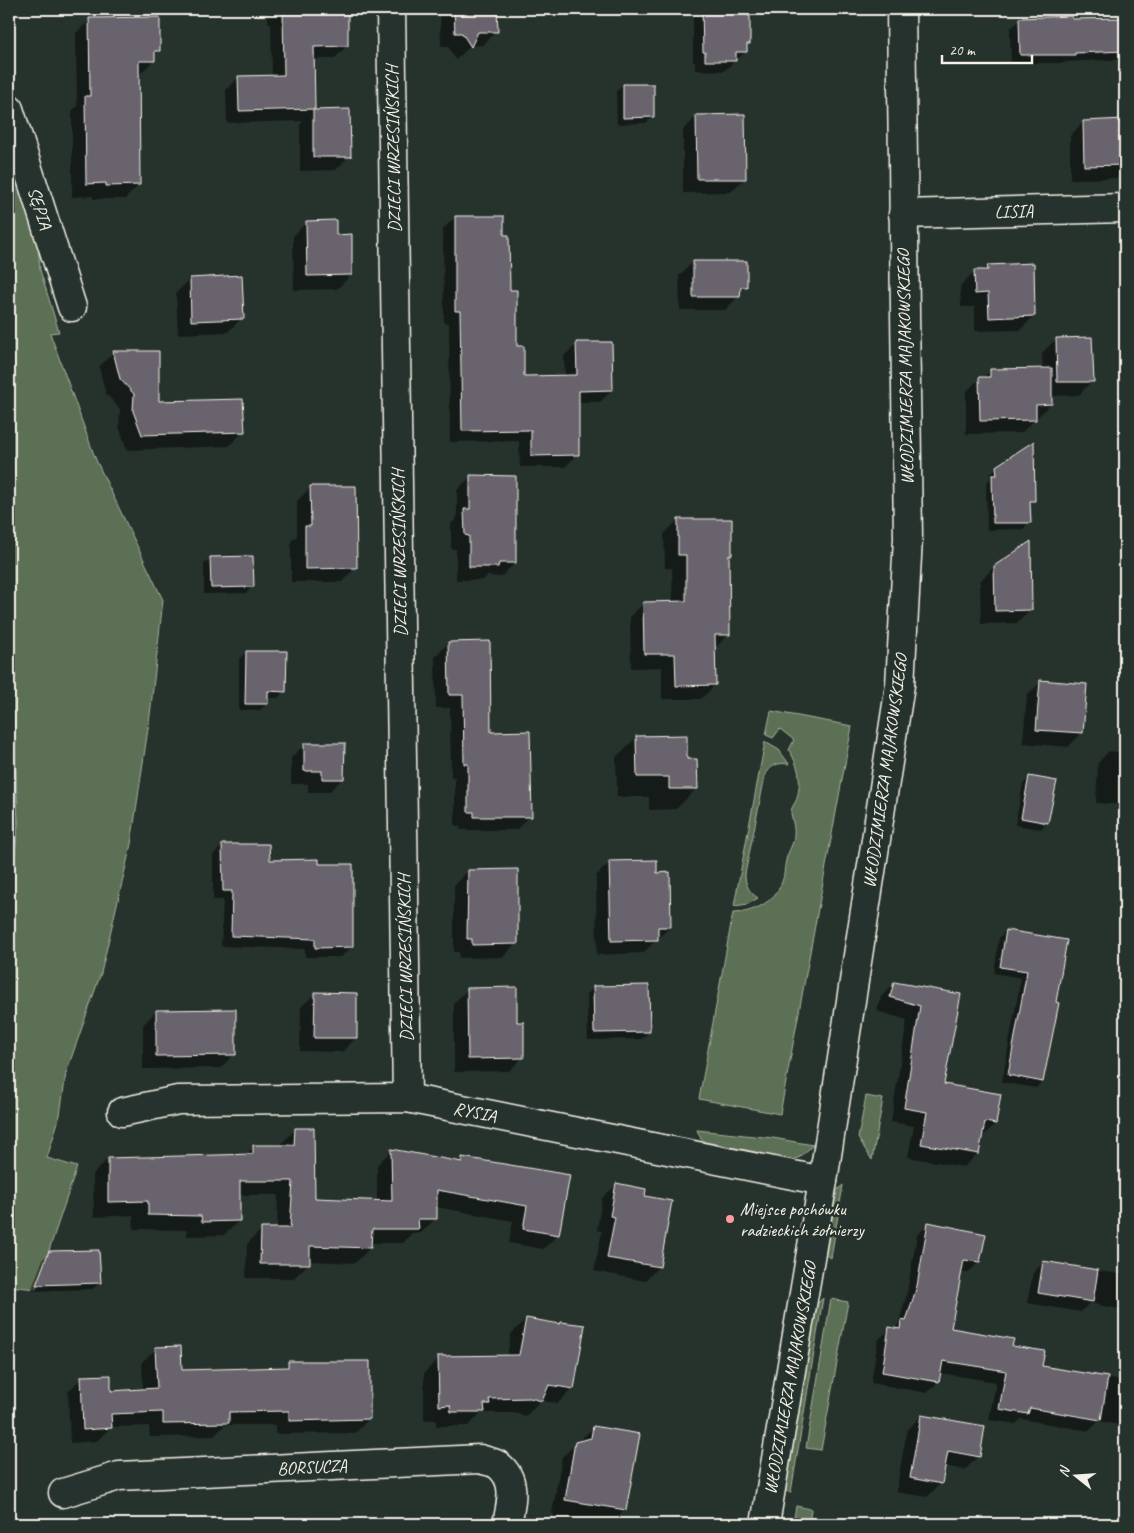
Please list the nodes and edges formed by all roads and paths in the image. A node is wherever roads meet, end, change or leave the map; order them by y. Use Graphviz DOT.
graph roads {
  1 [pos="391,9"];
  2 [pos="901,9"];
  3 [pos="9,109"];
  4 [pos="1125,208"];
  5 [pos="903,214"];
  6 [pos="72,306"];
  7 [pos="407,1098"];
  8 [pos="122,1112"];
  9 [pos="823,1181"];
  10 [pos="63,1493"];
  11 [pos="507,1524"];
  12 [pos="765,1524"];
  1 -- 7 [label="street, DZIECI WRZESIŃSKICH"];
  2 -- 5 [label="street, WŁODZIMIERZA MAJAKOWSKIEGO"];
  3 -- 6 [label="street, SĘPIA"];
  4 -- 5 [label="street, LISIA"];
  5 -- 9 [label="street, WŁODZIMIERZA MAJAKOWSKIEGO"];
  7 -- 8 [label="street, RYSIA"];
  7 -- 9 [label="street, RYSIA"];
  9 -- 12 [label="street, WŁODZIMIERZA MAJAKOWSKIEGO"];
  10 -- 11 [label="street, BORSUCZA"];
}
